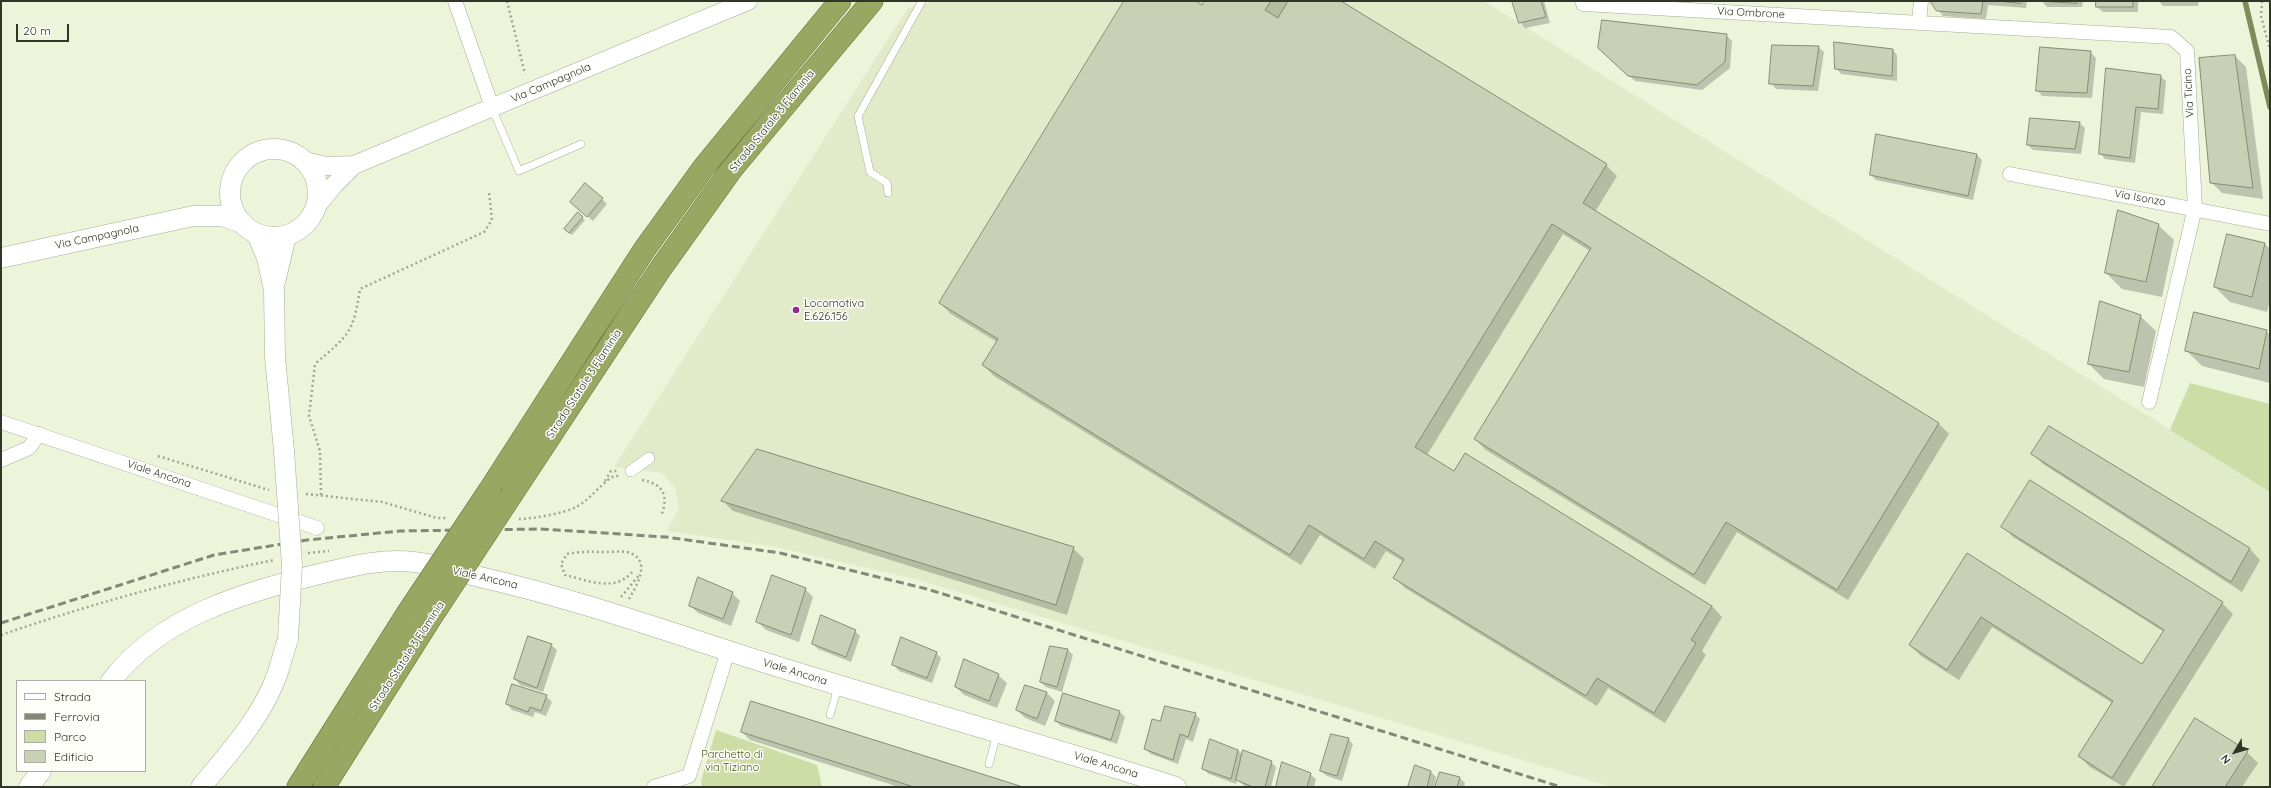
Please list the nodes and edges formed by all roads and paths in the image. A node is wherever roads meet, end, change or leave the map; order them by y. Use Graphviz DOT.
graph roads {
  1 [pos="455,1"];
  2 [pos="507,1"];
  3 [pos="748,1"];
  4 [pos="840,1"];
  5 [pos="872,1"];
  6 [pos="922,1"];
  7 [pos="1921,1"];
  8 [pos="2262,1"];
  9 [pos="1583,4"];
  10 [pos="1919,23"];
  11 [pos="2270,50"];
  12 [pos="531,91"];
  13 [pos="492,107"];
  14 [pos="581,144"];
  15 [pos="304,161"];
  16 [pos="354,165"];
  17 [pos="2010,174"];
  18 [pos="230,192"];
  19 [pos="489,192"];
  20 [pos="888,193"];
  21 [pos="316,207"];
  22 [pos="2195,208"];
  23 [pos="193,216"];
  24 [pos="2270,224"];
  25 [pos="250,229"];
  26 [pos="286,236"];
  27 [pos="1,258"];
  28 [pos="274,290"];
  29 [pos="2149,402"];
  30 [pos="1,422"];
  31 [pos="39,434"];
  32 [pos="152,454"];
  33 [pos="649,458"];
  34 [pos="1,460"];
  35 [pos="612,471"];
  36 [pos="633,475"];
  37 [pos="621,477"];
  38 [pos="603,482"];
  39 [pos="271,490"];
  40 [pos="305,494"];
  41 [pos="321,495"];
  42 [pos="661,516"];
  43 [pos="452,518"];
  44 [pos="515,519"];
  45 [pos="316,528"];
  46 [pos="632,572"];
  47 [pos="641,573"];
  48 [pos="621,596"];
  49 [pos="629,599"];
  50 [pos="416,620"];
  51 [pos="728,651"];
  52 [pos="112,680"];
  53 [pos="839,685"];
  54 [pos="830,715"];
  55 [pos="998,732"];
  56 [pos="989,764"];
  57 [pos="40,772"];
  58 [pos="691,781"];
  59 [pos="1164,785"];
  60 [pos="29,787"];
  61 [pos="201,787"];
  62 [pos="298,787"];
  63 [pos="324,787"];
  64 [pos="654,787"];
  1 -- 13 [label="street"];
  2 -- 12 [label="path"];
  3 -- 12 [label="street, Via Campagnola"];
  4 -- 50 [label="highway, Strada Statale 3 Flaminia, bridge"];
  5 -- 50 [label="highway, Strada Statale 3 Flaminia, bridge"];
  6 -- 20 [label="lane"];
  7 -- 10 [label="street"];
  8 -- 11 [label="path"];
  9 -- 10 [label="street, Via Ombrone"];
  10 -- 22 [label="street, Via Ticino"];
  12 -- 13 [label="street, Via Campagnola"];
  13 -- 14 [label="lane"];
  13 -- 16 [label="street, Via Campagnola"];
  15 -- 16 [label="street, Via Campagnola"];
  15 -- 18 [label="main road, Via Campagnola"];
  15 -- 21 [label="main road, Via Campagnola"];
  16 -- 21 [label="street, Via Campagnola"];
  17 -- 22 [label="street, Via Isonzo"];
  18 -- 23 [label="main road, Via Campagnola"];
  18 -- 25 [label="main road, Via Campagnola"];
  19 -- 41 [label="path"];
  21 -- 26 [label="main road, Via Campagnola"];
  22 -- 24 [label="street, Via Isonzo"];
  22 -- 29 [label="street, Via Ticino"];
  23 -- 25 [label="main road, Via Campagnola"];
  23 -- 27 [label="main road, Via Campagnola"];
  25 -- 26 [label="main road, Via Campagnola"];
  25 -- 28 [label="main road"];
  26 -- 28 [label="main road"];
  28 -- 61 [label="main road, bridge"];
  30 -- 31 [label="street, Viale Ancona"];
  31 -- 34 [label="street"];
  31 -- 45 [label="street, Viale Ancona"];
  32 -- 39 [label="path"];
  33 -- 36 [label="street"];
  35 -- 38 [label="path"];
  36 -- 42 [label="path"];
  37 -- 38 [label="path"];
  38 -- 44 [label="path"];
  40 -- 41 [label="path"];
  41 -- 43 [label="path"];
  46 -- 47 [label="path"];
  47 -- 48 [label="path"];
  47 -- 49 [label="path"];
  50 -- 62 [label="highway, Strada Statale 3 Flaminia"];
  50 -- 63 [label="highway, Strada Statale 3 Flaminia"];
  51 -- 52 [label="main road, Viale Ancona"];
  51 -- 53 [label="main road, Viale Ancona"];
  51 -- 58 [label="street"];
  53 -- 54 [label="lane"];
  53 -- 55 [label="main road, Viale Ancona"];
  55 -- 56 [label="lane"];
  55 -- 59 [label="main road, Viale Ancona"];
  57 -- 60 [label="main road"];
  58 -- 64 [label="street"];
}
